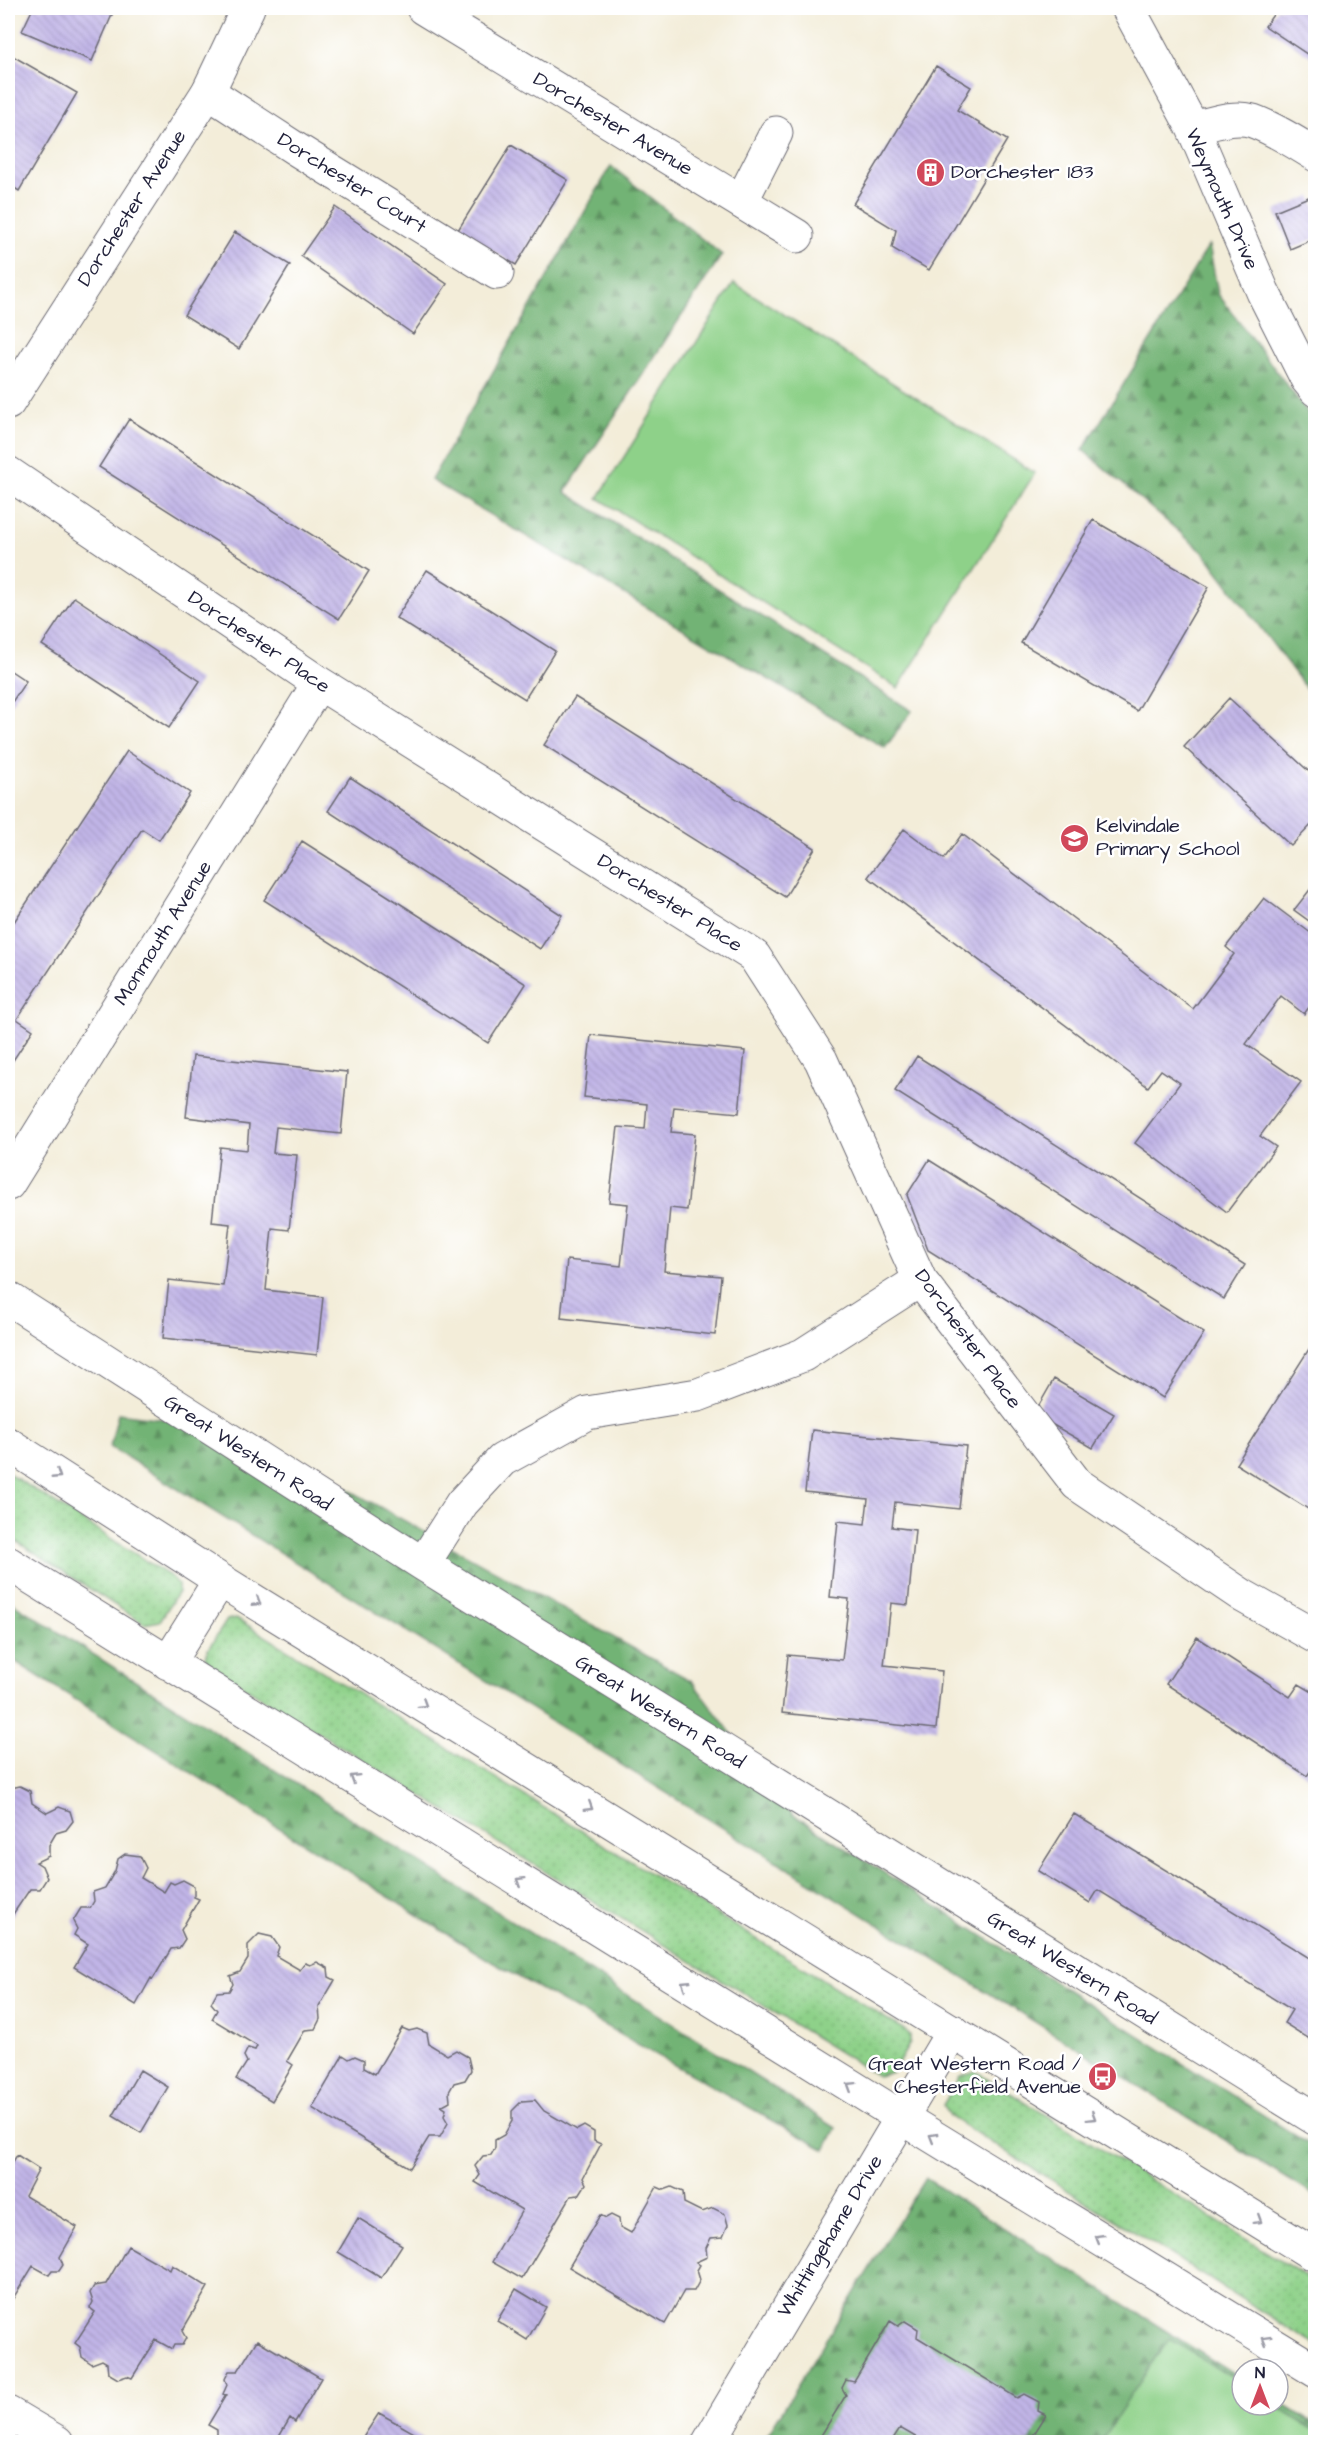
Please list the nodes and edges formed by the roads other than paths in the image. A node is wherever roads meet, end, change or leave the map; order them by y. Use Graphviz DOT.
graph roads {
  1 [pos="248,8"];
  2 [pos="423,8"];
  3 [pos="1128,8"];
  4 [pos="208,92"];
  5 [pos="1193,128"];
  6 [pos="776,133"];
  7 [pos="1316,155"];
  8 [pos="741,202"];
  9 [pos="797,236"];
  10 [pos="497,273"];
  11 [pos="1316,390"];
  12 [pos="8,403"];
  13 [pos="8,473"];
  14 [pos="319,683"];
  15 [pos="8,1184"];
  16 [pos="920,1280"];
  17 [pos="8,1298"];
  18 [pos="8,1443"];
  19 [pos="8,1563"];
  20 [pos="423,1564"];
  21 [pos="220,1580"];
  22 [pos="1316,1637"];
  23 [pos="168,1663"];
  24 [pos="953,2031"];
  25 [pos="901,2117"];
  26 [pos="1316,2119"];
  27 [pos="1316,2256"];
  28 [pos="1316,2371"];
  29 [pos="8,2413"];
  30 [pos="57,2442"];
  31 [pos="709,2442"];
  1 -- 4 [label="street, Dorchester Avenue"];
  2 -- 8 [label="street, Dorchester Avenue"];
  3 -- 5 [label="street, Weymouth Drive"];
  4 -- 10 [label="street, Dorchester Court"];
  4 -- 12 [label="street, Dorchester Avenue"];
  5 -- 7 [label="street"];
  5 -- 11 [label="street, Weymouth Drive"];
  6 -- 8 [label="street"];
  8 -- 9 [label="street, Dorchester Avenue"];
  13 -- 14 [label="street, Dorchester Place"];
  14 -- 15 [label="street, Monmouth Avenue"];
  14 -- 16 [label="street, Dorchester Place"];
  16 -- 20 [label="street"];
  16 -- 22 [label="street, Dorchester Place"];
  17 -- 20 [label="street, Great Western Road"];
  18 -- 21 [label="street, one-way"];
  19 -- 23 [label="street"];
  20 -- 26 [label="street, Great Western Road"];
  21 -- 23 [label="street"];
  21 -- 24 [label="street, one-way"];
  25 -- 23 [label="street, one-way"];
  24 -- 25 [label="street, Whittingehame Drive"];
  24 -- 27 [label="street, one-way"];
  28 -- 25 [label="street, one-way"];
  25 -- 31 [label="street, Whittingehame Drive"];
  29 -- 30 [label="street"];
}
